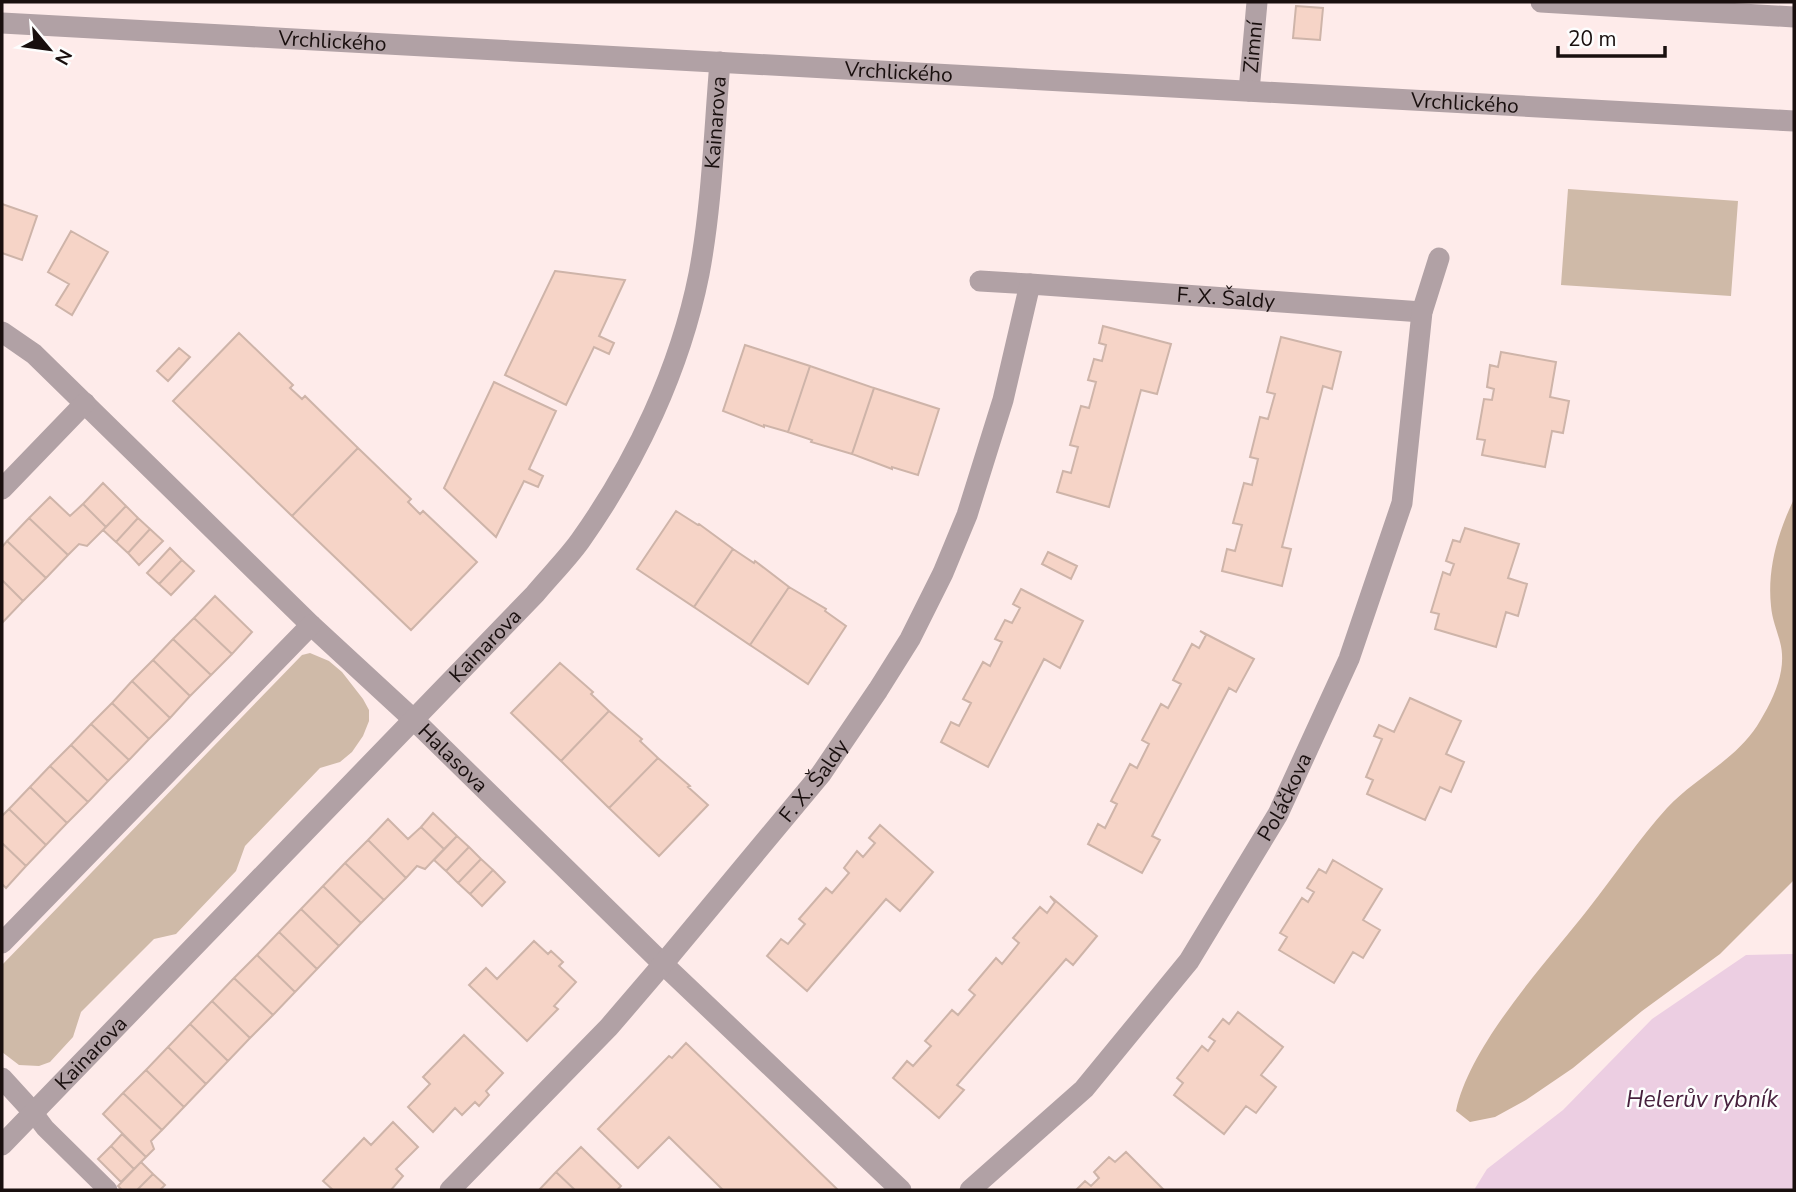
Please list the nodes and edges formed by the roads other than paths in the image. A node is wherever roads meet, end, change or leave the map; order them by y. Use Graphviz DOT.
graph roads {
  1 [pos="1257,2"];
  2 [pos="1541,2"];
  3 [pos="1794,17"];
  4 [pos="2,23"];
  5 [pos="720,62"];
  6 [pos="1250,92"];
  7 [pos="1794,121"];
  8 [pos="1439,258"];
  9 [pos="980,281"];
  10 [pos="1030,284"];
  11 [pos="1422,312"];
  12 [pos="2,332"];
  13 [pos="85,403"];
  14 [pos="2,489"];
  15 [pos="311,625"];
  16 [pos="414,720"];
  17 [pos="2,943"];
  18 [pos="663,964"];
  19 [pos="2,1078"];
  20 [pos="33,1112"];
  21 [pos="2,1145"];
  22 [pos="108,1190"];
  23 [pos="450,1190"];
  24 [pos="901,1190"];
  25 [pos="970,1190"];
  1 -- 6 [label="street, Zimní"];
  2 -- 3 [label="street"];
  4 -- 5 [label="street, Vrchlického"];
  5 -- 6 [label="street, Vrchlického"];
  5 -- 16 [label="street, Kainarova"];
  6 -- 7 [label="street, Vrchlického"];
  8 -- 11 [label="street, Poláčkova"];
  9 -- 10 [label="street, F. X. Šaldy"];
  10 -- 11 [label="street, F. X. Šaldy"];
  10 -- 18 [label="street, F. X. Šaldy"];
  11 -- 25 [label="street, Poláčkova"];
  12 -- 13 [label="street, Halasova"];
  13 -- 14 [label="street"];
  13 -- 15 [label="street, Halasova"];
  15 -- 16 [label="street, Halasova"];
  15 -- 17 [label="street"];
  16 -- 18 [label="street, Halasova"];
  16 -- 20 [label="street, Kainarova"];
  18 -- 23 [label="street, F. X. Šaldy"];
  18 -- 24 [label="street, Halasova"];
  19 -- 20 [label="street"];
  20 -- 21 [label="street, Kainarova"];
  20 -- 22 [label="lane"];
}
